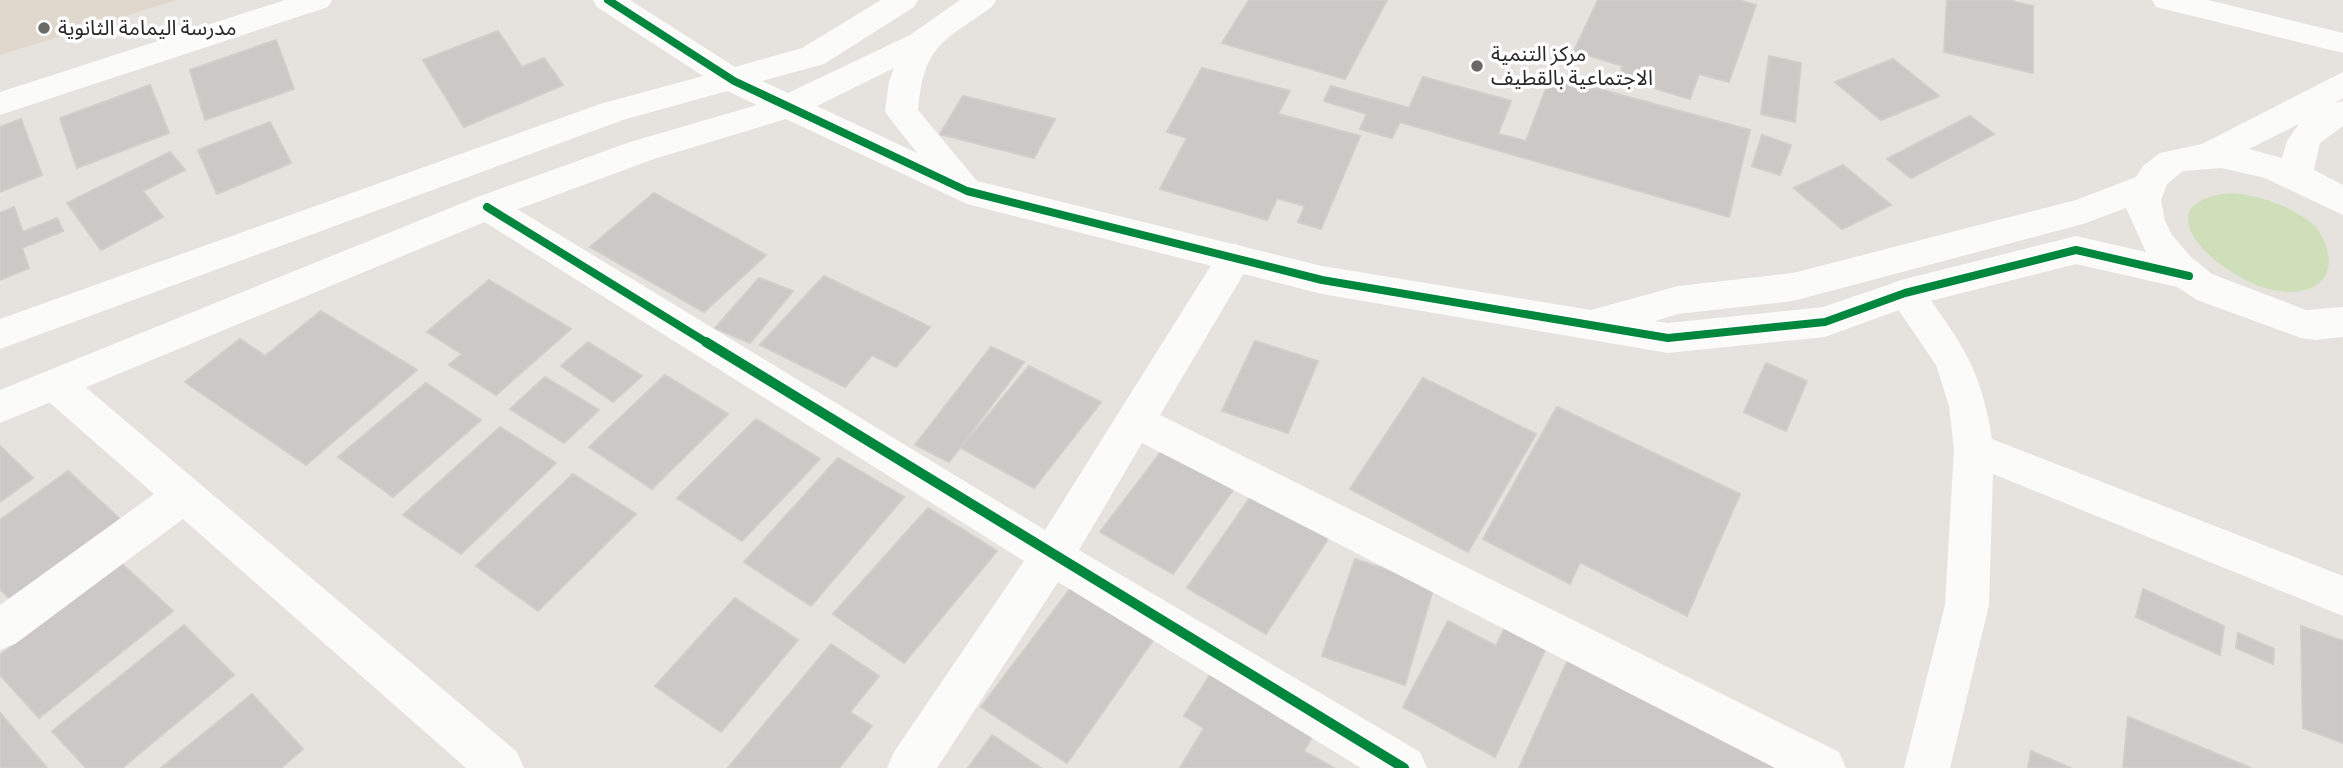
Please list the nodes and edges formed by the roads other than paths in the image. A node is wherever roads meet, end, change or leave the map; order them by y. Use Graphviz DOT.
graph roads {
  1 [pos="317,0"];
  2 [pos="608,0"];
  3 [pos="903,0"];
  4 [pos="981,0"];
  5 [pos="2167,0"];
  6 [pos="921,42"];
  7 [pos="2343,43"];
  8 [pos="734,81"];
  9 [pos="2343,83"];
  10 [pos="0,104"];
  11 [pos="786,108"];
  12 [pos="2343,112"];
  13 [pos="2206,156"];
  14 [pos="2297,174"];
  15 [pos="2147,186"];
  16 [pos="967,191"];
  17 [pos="2343,202"];
  18 [pos="487,207"];
  19 [pos="1235,258"];
  20 [pos="2189,276"];
  21 [pos="1905,293"];
  22 [pos="1589,325"];
  23 [pos="2332,328"];
  24 [pos="0,334"];
  25 [pos="56,385"];
  26 [pos="0,407"];
  27 [pos="1135,421"];
  28 [pos="1974,449"];
  29 [pos="185,494"];
  30 [pos="1052,556"];
  31 [pos="2343,596"];
  32 [pos="0,630"];
  33 [pos="501,768"];
  34 [pos="910,768"];
  35 [pos="1404,768"];
  36 [pos="1823,768"];
  37 [pos="1927,768"];
  1 -- 10 [label="street"];
  2 -- 8 [label="street"];
  3 -- 8 [label="street"];
  4 -- 6 [label="street"];
  5 -- 7 [label="street"];
  6 -- 11 [label="street"];
  6 -- 16 [label="street"];
  8 -- 11 [label="street"];
  8 -- 24 [label="street"];
  9 -- 13 [label="street"];
  11 -- 16 [label="street"];
  11 -- 18 [label="street"];
  12 -- 14 [label="street"];
  13 -- 14 [label="street"];
  13 -- 15 [label="street"];
  14 -- 17 [label="street"];
  15 -- 20 [label="street"];
  15 -- 22 [label="street"];
  16 -- 19 [label="street"];
  18 -- 25 [label="street"];
  18 -- 30 [label="street"];
  19 -- 22 [label="street"];
  19 -- 27 [label="street"];
  20 -- 21 [label="street"];
  20 -- 23 [label="street"];
  21 -- 22 [label="street"];
  21 -- 28 [label="street"];
  25 -- 26 [label="street"];
  25 -- 29 [label="street"];
  27 -- 30 [label="street"];
  27 -- 36 [label="street"];
  28 -- 31 [label="street"];
  28 -- 37 [label="street"];
  29 -- 32 [label="street"];
  29 -- 33 [label="street"];
  30 -- 34 [label="street"];
  30 -- 35 [label="street"];
}
